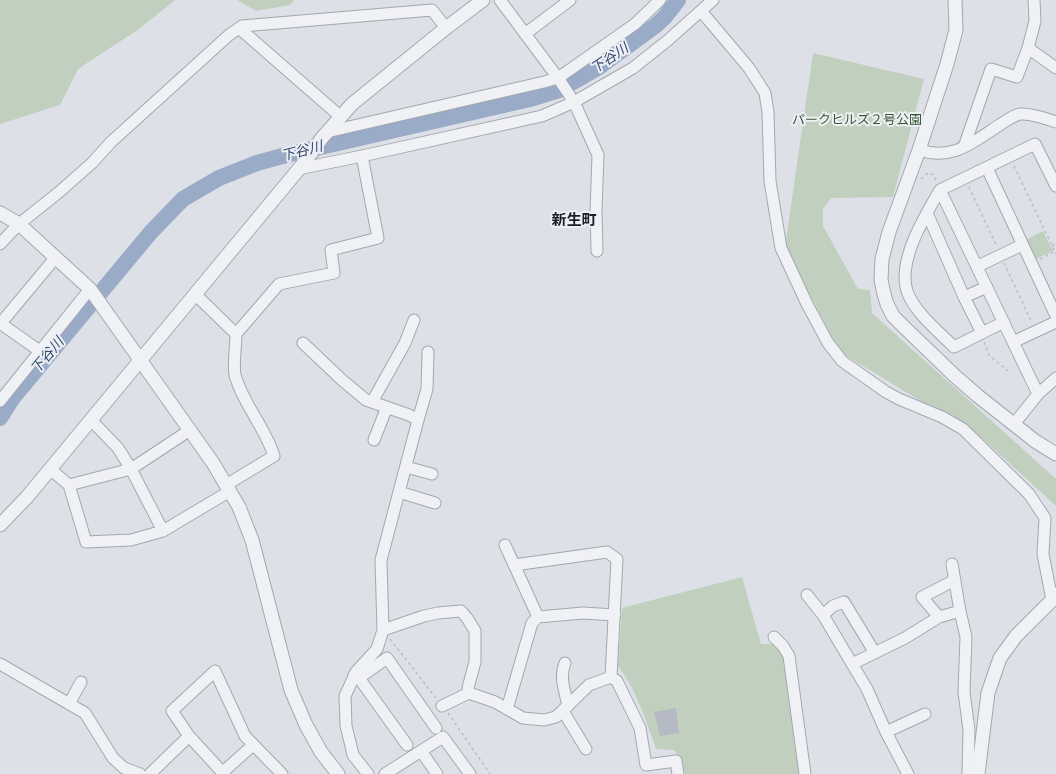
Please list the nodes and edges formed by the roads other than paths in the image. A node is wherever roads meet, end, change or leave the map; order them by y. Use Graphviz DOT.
graph roads {
  1 [pos="483,0"];
  2 [pos="500,0"];
  3 [pos="570,0"];
  4 [pos="712,0"];
  5 [pos="955,0"];
  6 [pos="1034,0"];
  7 [pos="657,1"];
  8 [pos="701,11"];
  9 [pos="239,28"];
  10 [pos="446,28"];
  11 [pos="526,34"];
  12 [pos="1028,48"];
  13 [pos="1056,68"];
  14 [pos="558,78"];
  15 [pos="574,102"];
  16 [pos="341,117"];
  17 [pos="1056,122"];
  18 [pos="324,135"];
  19 [pos="964,147"];
  20 [pos="919,150"];
  21 [pos="362,156"];
  22 [pos="300,166"];
  23 [pos="987,168"];
  24 [pos="1056,186"];
  25 [pos="940,190"];
  26 [pos="0,213"];
  27 [pos="927,213"];
  28 [pos="19,224"];
  29 [pos="0,244"];
  30 [pos="1022,244"];
  31 [pos="597,251"];
  32 [pos="56,257"];
  33 [pos="978,266"];
  34 [pos="987,287"];
  35 [pos="90,289"];
  36 [pos="195,294"];
  37 [pos="964,297"];
  38 [pos="1056,316"];
  39 [pos="414,320"];
  40 [pos="1004,322"];
  41 [pos="1056,322"];
  42 [pos="0,323"];
  43 [pos="982,333"];
  44 [pos="236,334"];
  45 [pos="1014,342"];
  46 [pos="303,343"];
  47 [pos="41,352"];
  48 [pos="428,352"];
  49 [pos="141,361"];
  50 [pos="1056,378"];
  51 [pos="1038,394"];
  52 [pos="0,401"];
  53 [pos="372,402"];
  54 [pos="387,407"];
  55 [pos="91,420"];
  56 [pos="418,420"];
  57 [pos="1014,424"];
  58 [pos="190,430"];
  59 [pos="374,440"];
  60 [pos="1056,454"];
  61 [pos="406,467"];
  62 [pos="50,469"];
  63 [pos="131,469"];
  64 [pos="432,474"];
  65 [pos="69,485"];
  66 [pos="228,488"];
  67 [pos="399,492"];
  68 [pos="435,503"];
  69 [pos="0,525"];
  70 [pos="163,531"];
  71 [pos="505,545"];
  72 [pos="952,564"];
  73 [pos="514,565"];
  74 [pos="955,580"];
  75 [pos="808,595"];
  76 [pos="1054,597"];
  77 [pos="960,611"];
  78 [pos="615,615"];
  79 [pos="823,615"];
  80 [pos="538,617"];
  81 [pos="939,617"];
  82 [pos="383,630"];
  83 [pos="774,637"];
  84 [pos="875,653"];
  85 [pos="565,663"];
  86 [pos="0,664"];
  87 [pos="852,664"];
  88 [pos="357,676"];
  89 [pos="611,677"];
  90 [pos="81,682"];
  91 [pos="469,693"];
  92 [pos="70,704"];
  93 [pos="442,706"];
  94 [pos="566,708"];
  95 [pos="507,710"];
  96 [pos="925,714"];
  97 [pos="436,728"];
  98 [pos="886,732"];
  99 [pos="189,736"];
  100 [pos="253,745"];
  101 [pos="407,745"];
  102 [pos="586,749"];
  103 [pos="421,751"];
  104 [pos="224,773"];
  105 [pos="388,773"];
  106 [pos="140,774"];
  107 [pos="150,774"];
  108 [pos="282,774"];
  109 [pos="338,774"];
  110 [pos="368,774"];
  111 [pos="437,774"];
  112 [pos="470,774"];
  113 [pos="678,774"];
  114 [pos="805,774"];
  115 [pos="908,774"];
  116 [pos="974,774"];
  1 -- 10 [label="street"];
  2 -- 11 [label="street"];
  3 -- 11 [label="street"];
  4 -- 8 [label="street"];
  5 -- 20 [label="street"];
  6 -- 12 [label="street"];
  7 -- 14 [label="street"];
  8 -- 15 [label="street"];
  8 -- 76 [label="street"];
  9 -- 10 [label="street"];
  9 -- 16 [label="street"];
  9 -- 28 [label="street"];
  10 -- 16 [label="street"];
  11 -- 14 [label="street"];
  12 -- 13 [label="street"];
  12 -- 19 [label="street"];
  14 -- 15 [label="street"];
  14 -- 18 [label="street"];
  15 -- 21 [label="street"];
  15 -- 31 [label="street"];
  16 -- 18 [label="street"];
  17 -- 19 [label="street"];
  18 -- 22 [label="street"];
  19 -- 20 [label="street"];
  20 -- 57 [label="street"];
  21 -- 22 [label="street"];
  21 -- 44 [label="street"];
  22 -- 36 [label="street"];
  23 -- 24 [label="street"];
  23 -- 25 [label="street"];
  23 -- 30 [label="street"];
  25 -- 27 [label="street"];
  25 -- 33 [label="street"];
  26 -- 28 [label="street"];
  27 -- 37 [label="street"];
  27 -- 43 [label="street"];
  28 -- 29 [label="street"];
  28 -- 32 [label="street"];
  30 -- 33 [label="street"];
  30 -- 38 [label="street"];
  32 -- 35 [label="street"];
  32 -- 42 [label="street"];
  33 -- 34 [label="street"];
  34 -- 37 [label="street"];
  34 -- 40 [label="street"];
  35 -- 47 [label="street"];
  35 -- 49 [label="street"];
  36 -- 44 [label="street"];
  36 -- 49 [label="street"];
  37 -- 43 [label="street"];
  39 -- 53 [label="street"];
  40 -- 43 [label="street"];
  40 -- 45 [label="street"];
  41 -- 45 [label="street"];
  42 -- 47 [label="street"];
  44 -- 66 [label="street"];
  45 -- 51 [label="street"];
  46 -- 53 [label="street"];
  47 -- 52 [label="street"];
  48 -- 56 [label="street"];
  49 -- 55 [label="street"];
  49 -- 58 [label="street"];
  50 -- 51 [label="street"];
  51 -- 57 [label="street"];
  53 -- 54 [label="street"];
  54 -- 56 [label="street"];
  54 -- 59 [label="street"];
  55 -- 62 [label="street"];
  55 -- 63 [label="street"];
  56 -- 61 [label="street"];
  57 -- 60 [label="street"];
  58 -- 63 [label="street"];
  58 -- 66 [label="street"];
  61 -- 64 [label="street"];
  61 -- 67 [label="street"];
  62 -- 65 [label="street"];
  62 -- 69 [label="street"];
  63 -- 65 [label="street"];
  63 -- 70 [label="street"];
  65 -- 70 [label="street"];
  66 -- 70 [label="street"];
  66 -- 109 [label="street"];
  67 -- 68 [label="street"];
  67 -- 82 [label="street"];
  71 -- 73 [label="street"];
  72 -- 74 [label="street"];
  73 -- 78 [label="street"];
  73 -- 80 [label="street"];
  74 -- 77 [label="street"];
  74 -- 81 [label="street"];
  75 -- 79 [label="street"];
  76 -- 116 [label="street"];
  77 -- 81 [label="street"];
  77 -- 116 [label="street"];
  78 -- 80 [label="street"];
  78 -- 89 [label="street"];
  79 -- 84 [label="street"];
  79 -- 87 [label="street"];
  80 -- 95 [label="street"];
  81 -- 84 [label="street"];
  82 -- 88 [label="street"];
  82 -- 91 [label="street"];
  83 -- 114 [label="street"];
  84 -- 87 [label="street"];
  85 -- 94 [label="street"];
  86 -- 92 [label="street"];
  87 -- 98 [label="street"];
  88 -- 97 [label="street"];
  88 -- 101 [label="street"];
  88 -- 110 [label="street"];
  89 -- 94 [label="street"];
  89 -- 113 [label="street"];
  90 -- 92 [label="street"];
  91 -- 93 [label="street"];
  91 -- 95 [label="street"];
  92 -- 106 [label="street"];
  94 -- 95 [label="street"];
  94 -- 102 [label="street"];
  96 -- 98 [label="street"];
  98 -- 115 [label="street"];
  99 -- 100 [label="street"];
  99 -- 104 [label="street"];
  99 -- 107 [label="street"];
  100 -- 104 [label="street"];
  100 -- 108 [label="street"];
  103 -- 105 [label="street"];
  103 -- 111 [label="street"];
  103 -- 112 [label="street"];
}
